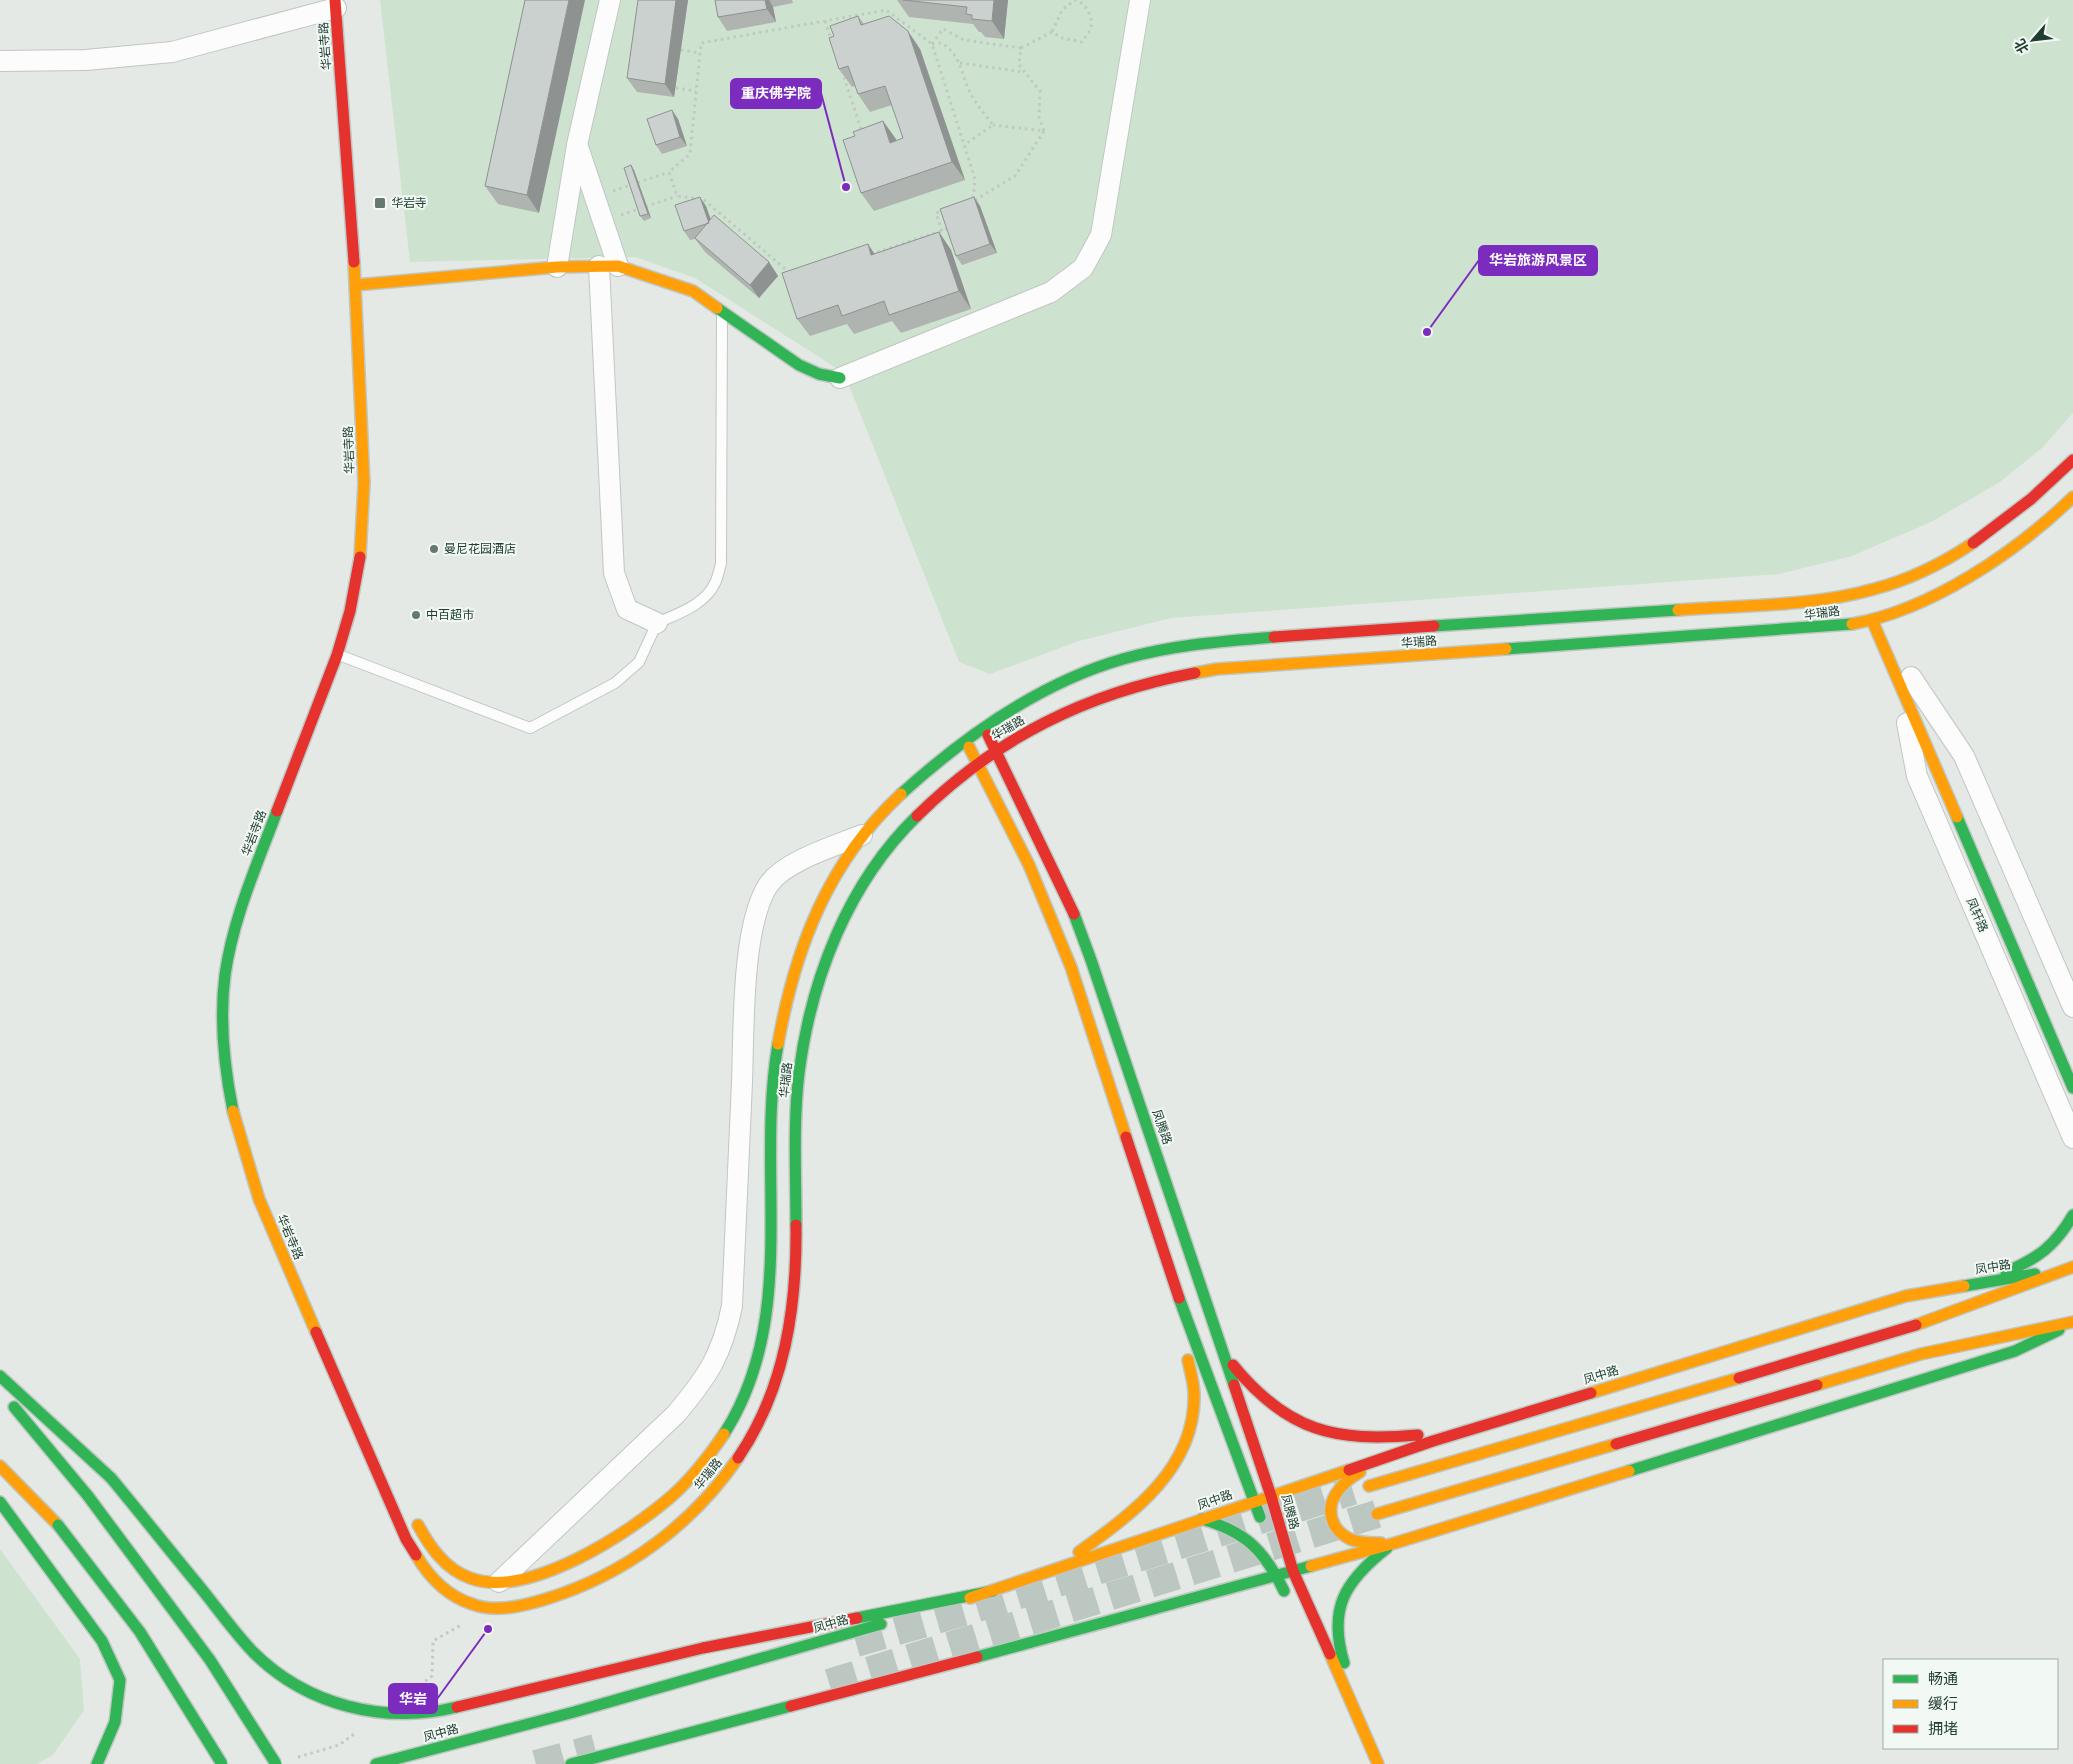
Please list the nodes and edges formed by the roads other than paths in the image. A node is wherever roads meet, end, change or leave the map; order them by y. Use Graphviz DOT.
graph roads {
  1 [pos="610,0"];
  2 [pos="1140,0"];
  3 [pos="336,4"];
  4 [pos="0,61"];
  5 [pos="577,145"];
  6 [pos="608,266"];
  7 [pos="557,267"];
  8 [pos="356,285"];
  9 [pos="722,310"];
  10 [pos="840,378"];
  11 [pos="2073,460"];
  12 [pos="2073,497"];
  13 [pos="1872,620"];
  14 [pos="657,623"];
  15 [pos="337,655"];
  16 [pos="1906,677"];
  17 [pos="984,727"];
  18 [pos="1937,737"];
  19 [pos="965,740"];
  20 [pos="996,751"];
  21 [pos="978,763"];
  22 [pos="862,835"];
  23 [pos="2073,1007"];
  24 [pos="2073,1088"];
  25 [pos="2073,1138"];
  26 [pos="2073,1214"];
  27 [pos="2069,1268"];
  28 [pos="1982,1283"];
  29 [pos="1177,1294"];
  30 [pos="2073,1323"];
  31 [pos="2063,1339"];
  32 [pos="2015,1351"];
  33 [pos="1224,1353"];
  34 [pos="0,1376"];
  35 [pos="0,1390"];
  36 [pos="1476,1428"];
  37 [pos="1433,1441"];
  38 [pos="0,1466"];
  39 [pos="1369,1486"];
  40 [pos="1272,1496"];
  41 [pos="0,1502"];
  42 [pos="1253,1502"];
  43 [pos="412,1512"];
  44 [pos="1377,1514"];
  45 [pos="1202,1519"];
  46 [pos="1395,1543"];
  47 [pos="1286,1547"];
  48 [pos="1330,1560"];
  49 [pos="1057,1568"];
  50 [pos="1293,1571"];
  51 [pos="1276,1576"];
  52 [pos="499,1582"];
  53 [pos="994,1591"];
  54 [pos="1288,1602"];
  55 [pos="487,1609"];
  56 [pos="574,1712"];
  57 [pos="475,1750"];
  58 [pos="97,1764"];
  59 [pos="222,1764"];
  60 [pos="276,1764"];
  61 [pos="376,1764"];
  62 [pos="571,1764"];
  63 [pos="1378,1764"];
  1 -- 5 [label="street"];
  2 -- 10 [label="street"];
  3 -- 4 [label="street"];
  3 -- 8 [label="street, 华岩寺路"];
  5 -- 6 [label="street"];
  5 -- 7 [label="street"];
  6 -- 7 [label="street"];
  6 -- 9 [label="street"];
  6 -- 14 [label="street"];
  7 -- 8 [label="street"];
  8 -- 15 [label="street, 华岩寺路"];
  9 -- 10 [label="street"];
  9 -- 14 [label="lane"];
  11 -- 17 [label="street, 华瑞路"];
  12 -- 13 [label="street, 华瑞路"];
  13 -- 16 [label="street, 凤轩路"];
  13 -- 20 [label="street, 华瑞路"];
  14 -- 15 [label="lane"];
  15 -- 55 [label="street, 华岩寺路"];
  16 -- 18 [label="street, 凤轩路"];
  16 -- 23 [label="street, 凤轩路"];
  16 -- 24 [label="street, 凤轩路"];
  16 -- 25 [label="street, 凤轩路"];
  17 -- 19 [label="street, 华瑞路"];
  17 -- 20 [label="street, 凤腾路"];
  19 -- 21 [label="street, 凤腾路"];
  19 -- 22 [label="street, 华瑞路"];
  20 -- 21 [label="street, 华瑞路"];
  20 -- 33 [label="street, 凤腾路"];
  21 -- 29 [label="street, 凤腾路"];
  21 -- 55 [label="street, 华瑞路"];
  22 -- 52 [label="street"];
  22 -- 52 [label="street, 华瑞路"];
  26 -- 28 [label="street"];
  27 -- 28 [label="street, 凤中路"];
  27 -- 39 [label="street"];
  28 -- 36 [label="street, 凤中路"];
  29 -- 42 [label="street, 凤腾路"];
  29 -- 49 [label="street"];
  30 -- 32 [label="street"];
  30 -- 44 [label="street"];
  31 -- 32 [label="street"];
  32 -- 46 [label="street"];
  33 -- 36 [label="street"];
  33 -- 40 [label="street, 凤腾路"];
  34 -- 53 [label="street, bridge"];
  35 -- 60 [label="street, bridge"];
  36 -- 37 [label="street, 凤中路"];
  37 -- 40 [label="street, 凤中路"];
  37 -- 46 [label="street"];
  38 -- 59 [label="street, bridge"];
  40 -- 42 [label="street, 凤中路"];
  40 -- 47 [label="street, 凤腾路"];
  41 -- 58 [label="street"];
  42 -- 45 [label="street, 凤中路"];
  42 -- 47 [label="street, 凤腾路"];
  43 -- 52 [label="street"];
  45 -- 49 [label="street, 凤中路"];
  45 -- 51 [label="street"];
  46 -- 48 [label="street"];
  46 -- 63 [label="street"];
  47 -- 48 [label="street, 凤腾路"];
  47 -- 50 [label="street, 凤腾路"];
  48 -- 50 [label="street"];
  49 -- 53 [label="street, 凤中路"];
  50 -- 51 [label="street"];
  50 -- 63 [label="street, 凤腾路"];
  51 -- 54 [label="street"];
  51 -- 62 [label="street"];
  53 -- 56 [label="street, 凤中路"];
  56 -- 57 [label="street"];
  56 -- 61 [label="street, 凤中路"];
}
